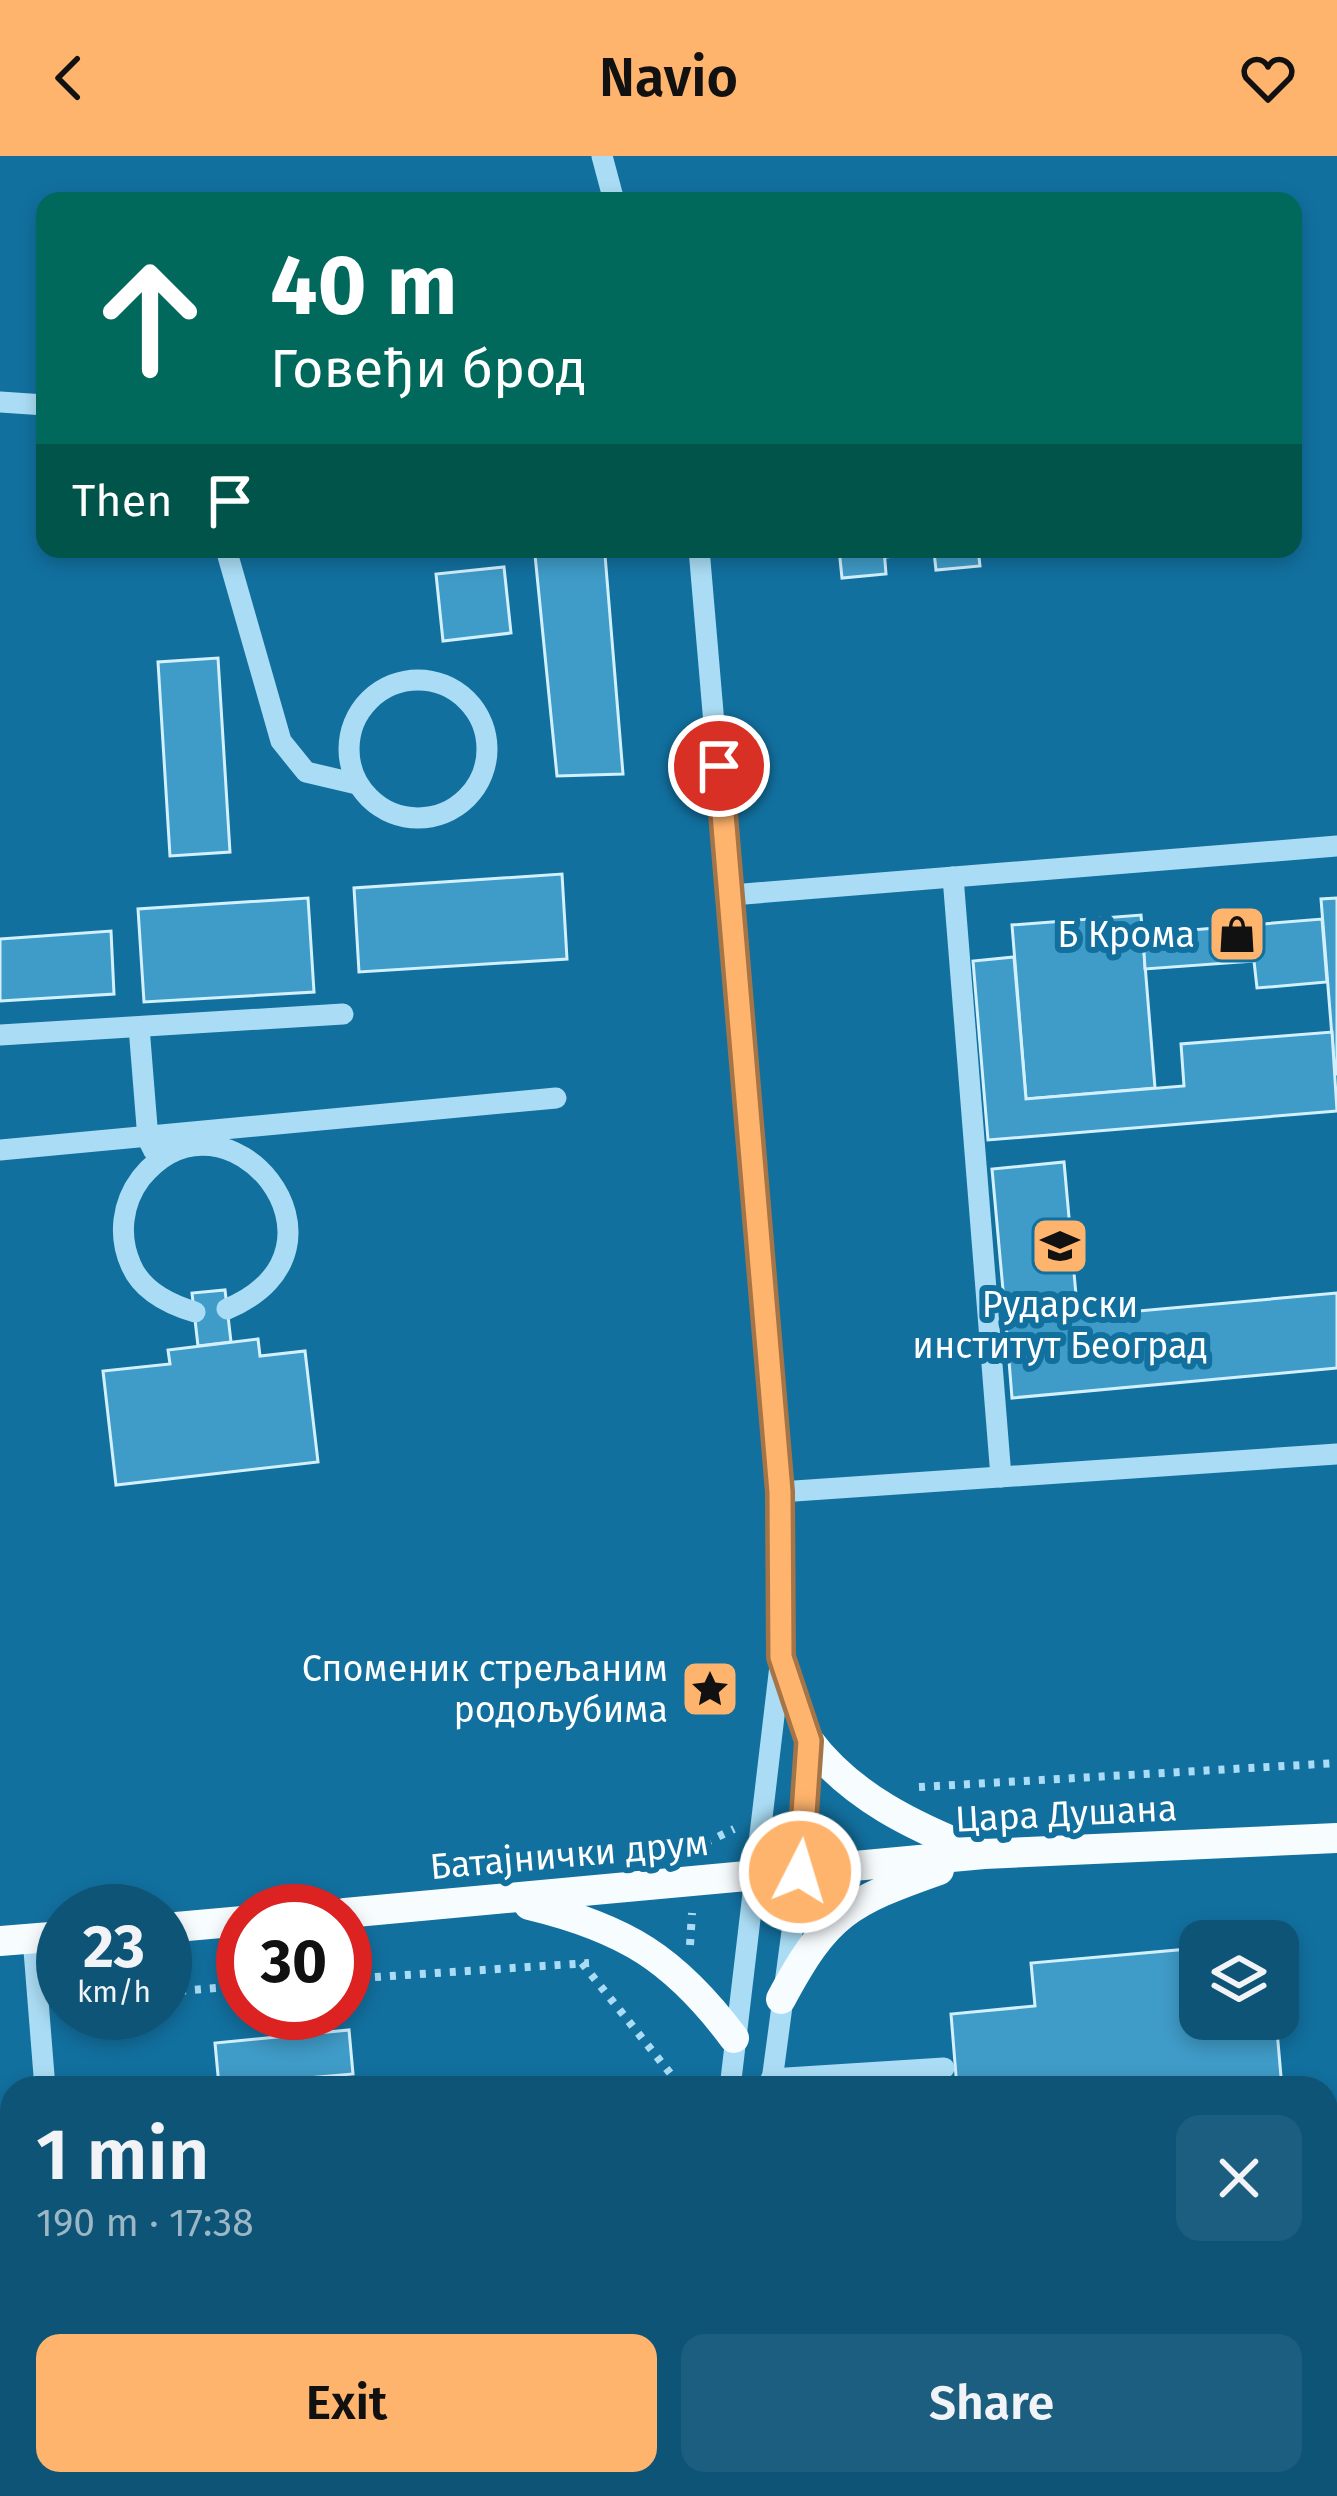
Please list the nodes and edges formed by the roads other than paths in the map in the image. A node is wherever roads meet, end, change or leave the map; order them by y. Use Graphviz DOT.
graph roads {
  1 [pos="602,156"];
  2 [pos="612,192"];
  3 [pos="0,402"];
  4 [pos="36,404"];
  5 [pos="229,558"];
  6 [pos="700,558"];
  7 [pos="357,784"];
  8 [pos="1337,845"];
  9 [pos="953,877"];
  10 [pos="731,896"];
  11 [pos="344,1014"];
  12 [pos="139,1027"];
  13 [pos="0,1035"];
  14 [pos="556,1098"];
  15 [pos="148,1139"];
  16 [pos="0,1150"];
  17 [pos="159,1162"];
  18 [pos="227,1309"];
  19 [pos="194,1312"];
  20 [pos="1337,1454"];
  21 [pos="1001,1477"];
  22 [pos="780,1492"];
  23 [pos="781,1657"];
  24 [pos="809,1741"];
  25 [pos="1337,1838"];
  26 [pos="984,1854"];
  27 [pos="800,1872"];
  28 [pos="753,1876"];
  29 [pos="512,1900"];
  30 [pos="372,1911"];
  31 [pos="36,1938"];
  32 [pos="0,1941"];
  33 [pos="781,1999"];
  34 [pos="734,2038"];
  35 [pos="46,2040"];
  36 [pos="944,2068"];
  37 [pos="45,2076"];
  38 [pos="731,2076"];
  39 [pos="772,2076"];
  40 [pos="852,2076"];
  1 -- 2 [label="street"];
  3 -- 4 [label="street"];
  5 -- 7 [label="street"];
  6 -- 10 [label="street"];
  7 -- 7 [label="street"];
  8 -- 9 [label="street"];
  9 -- 10 [label="street"];
  9 -- 21 [label="street"];
  10 -- 22 [label="street"];
  11 -- 12 [label="street"];
  12 -- 13 [label="street"];
  12 -- 15 [label="street"];
  14 -- 15 [label="street"];
  15 -- 16 [label="street"];
  15 -- 17 [label="street"];
  17 -- 18 [label="street"];
  17 -- 19 [label="street"];
  20 -- 21 [label="street"];
  21 -- 22 [label="street"];
  22 -- 23 [label="street"];
  23 -- 24 [label="street"];
  23 -- 28 [label="street"];
  24 -- 26 [label="main road"];
  24 -- 27 [label="street"];
  25 -- 26 [label="main road, Цара Душана"];
  26 -- 27 [label="main road, Цара Душана"];
  26 -- 33 [label="main road"];
  27 -- 28 [label="main road, Батајнички друм"];
  27 -- 33 [label="street"];
  28 -- 29 [label="main road, Батајнички друм"];
  28 -- 34 [label="street"];
  29 -- 30 [label="main road, Батајнички друм"];
  29 -- 34 [label="main road"];
  31 -- 32 [label="main road"];
  33 -- 39 [label="street"];
  34 -- 38 [label="street"];
  35 -- 37 [label="street"];
  36 -- 40 [label="street"];
}
